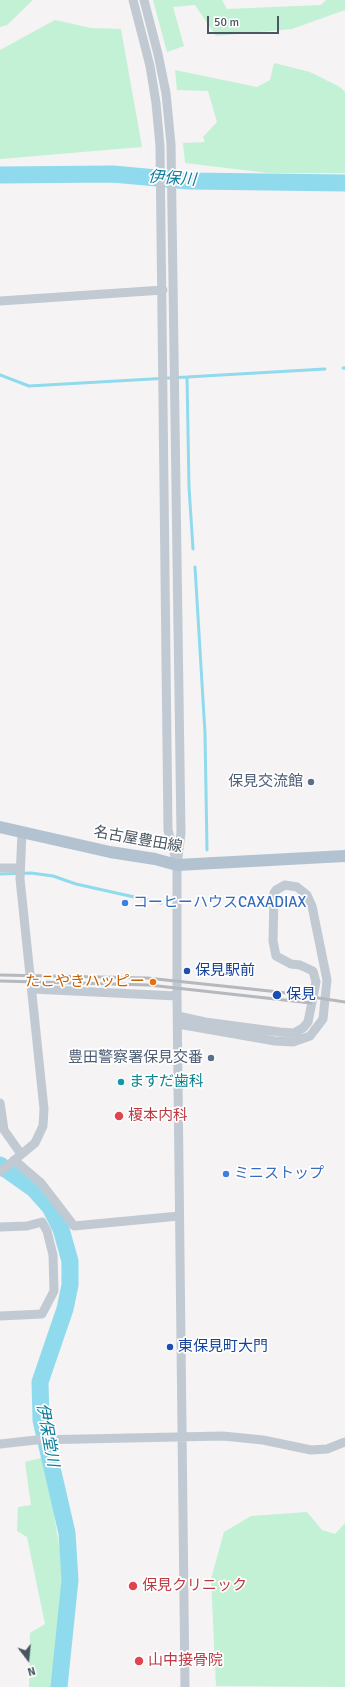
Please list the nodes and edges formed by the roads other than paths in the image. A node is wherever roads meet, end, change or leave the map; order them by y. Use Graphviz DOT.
graph roads {
  1 [pos="133,0"];
  2 [pos="144,0"];
  3 [pos="163,290"];
  4 [pos="0,301"];
  5 [pos="0,827"];
  6 [pos="22,832"];
  7 [pos="345,856"];
  8 [pos="177,865"];
  9 [pos="0,868"];
  10 [pos="20,872"];
  11 [pos="32,989"];
  12 [pos="177,996"];
  13 [pos="178,1020"];
  14 [pos="0,1103"];
  15 [pos="22,1154"];
  16 [pos="12,1162"];
  17 [pos="0,1171"];
  18 [pos="179,1216"];
  19 [pos="0,1227"];
  20 [pos="0,1316"];
  21 [pos="183,1436"];
  22 [pos="345,1442"];
  23 [pos="0,1444"];
  24 [pos="185,1687"];
  1 -- 3 [label="street"];
  2 -- 8 [label="street"];
  3 -- 4 [label="street"];
  3 -- 8 [label="street"];
  5 -- 6 [label="main road, 名古屋豊田線"];
  6 -- 8 [label="main road, 名古屋豊田線"];
  6 -- 10 [label="street"];
  7 -- 8 [label="main road, 名古屋豊田線"];
  8 -- 12 [label="street"];
  9 -- 10 [label="street"];
  10 -- 11 [label="street"];
  11 -- 12 [label="street"];
  11 -- 15 [label="street"];
  12 -- 13 [label="street"];
  13 -- 13 [label="street"];
  13 -- 18 [label="street"];
  14 -- 15 [label="street"];
  15 -- 16 [label="street"];
  16 -- 17 [label="street"];
  16 -- 18 [label="street"];
  18 -- 21 [label="street"];
  19 -- 20 [label="street"];
  21 -- 22 [label="street"];
  21 -- 23 [label="street"];
  21 -- 24 [label="street"];
}
